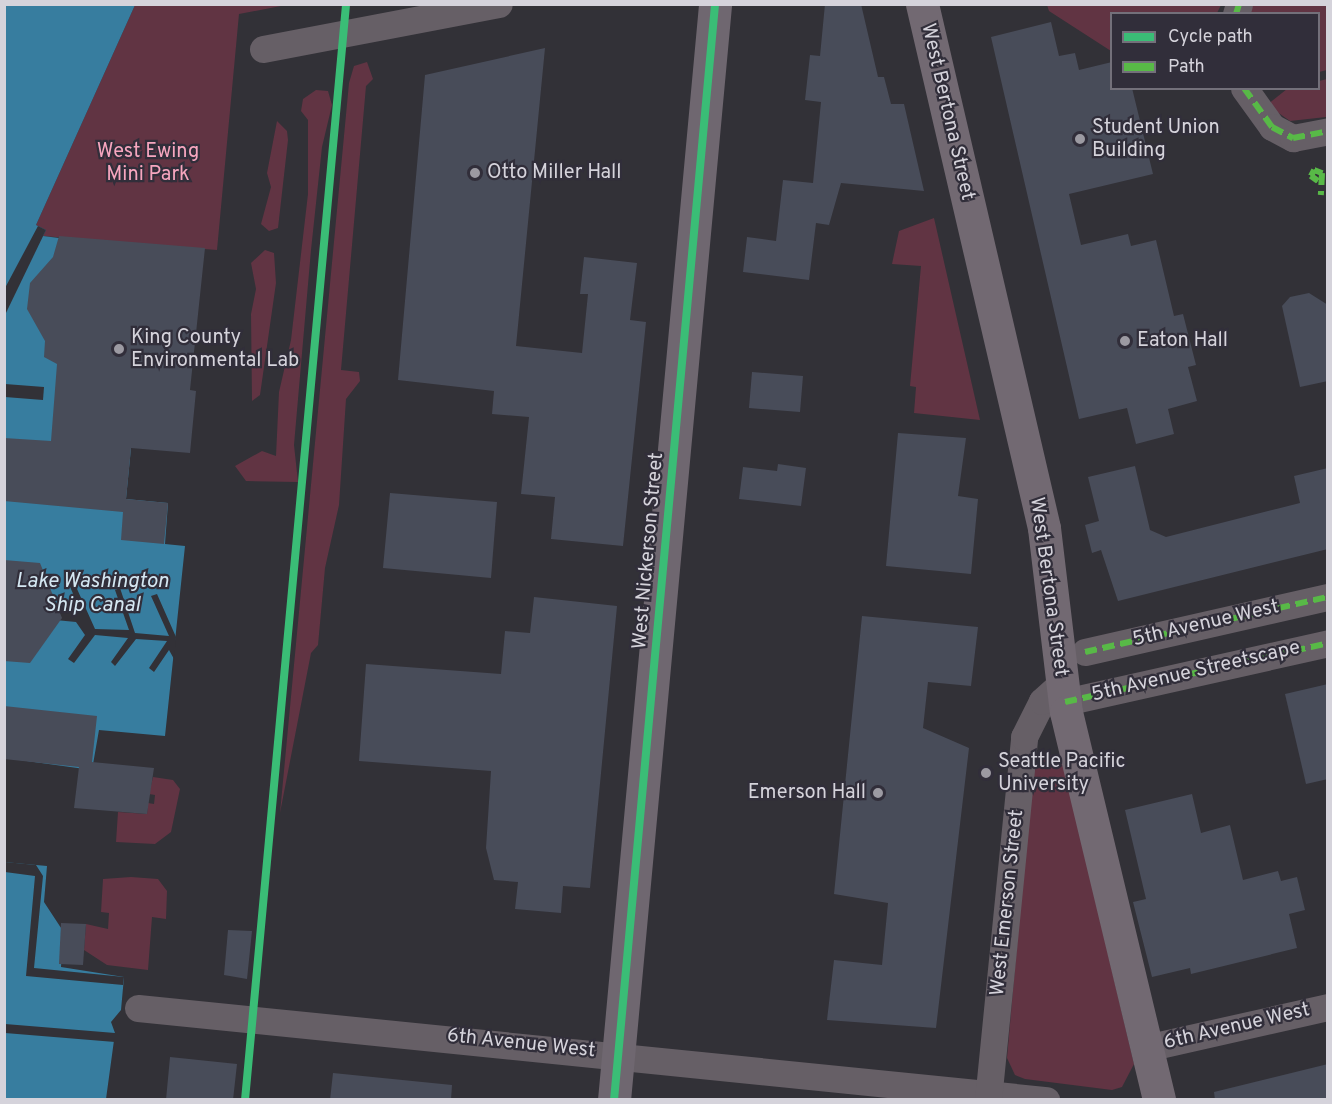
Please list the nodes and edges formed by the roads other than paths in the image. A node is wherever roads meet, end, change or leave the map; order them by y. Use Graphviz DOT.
graph roads {
  1 [pos="499,4"];
  2 [pos="715,4"];
  3 [pos="922,4"];
  4 [pos="263,50"];
  5 [pos="1245,90"];
  6 [pos="1328,131"];
  7 [pos="1328,597"];
  8 [pos="1328,643"];
  9 [pos="1085,652"];
  10 [pos="1063,693"];
  11 [pos="1328,1007"];
  12 [pos="138,1008"];
  13 [pos="1146,1048"];
  14 [pos="618,1054"];
  15 [pos="989,1097"];
  16 [pos="614,1100"];
  17 [pos="1046,1100"];
  18 [pos="1159,1100"];
  1 -- 4 [label="street"];
  2 -- 14 [label="main road, West Nickerson Street"];
  3 -- 10 [label="street, West Bertona Street"];
  5 -- 6 [label="street"];
  7 -- 9 [label="street, 5th Avenue West"];
  8 -- 10 [label="street, 5th Avenue Streetscape"];
  10 -- 13 [label="street, West Bertona Street"];
  10 -- 15 [label="street, West Emerson Street"];
  11 -- 13 [label="street, 6th Avenue West"];
  12 -- 14 [label="street, 6th Avenue West"];
  13 -- 18 [label="street, West Bertona Street"];
  14 -- 15 [label="street, 6th Avenue West"];
  14 -- 16 [label="main road, West Nickerson Street"];
  15 -- 17 [label="street, 6th Avenue West"];
}
